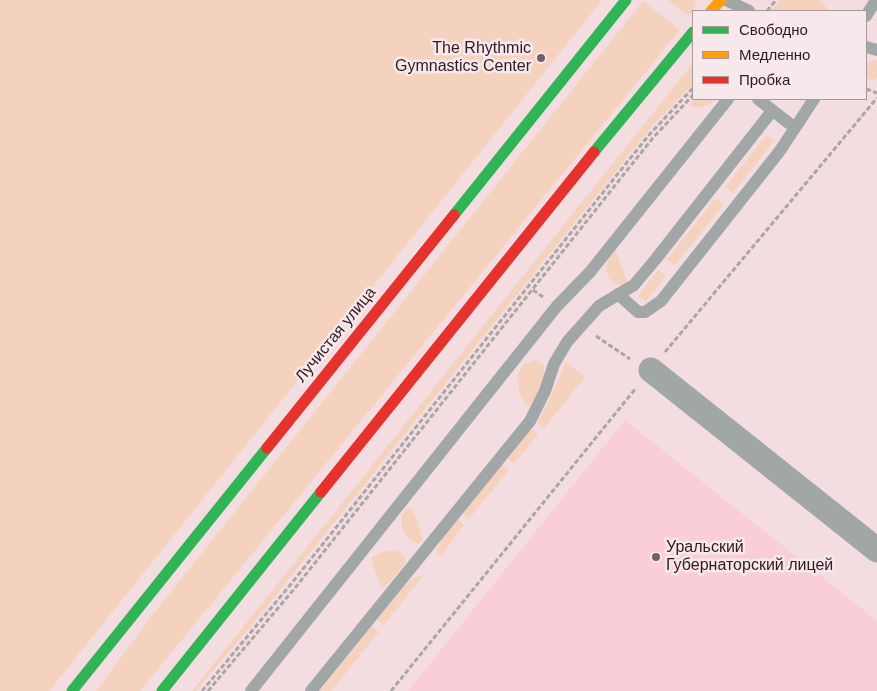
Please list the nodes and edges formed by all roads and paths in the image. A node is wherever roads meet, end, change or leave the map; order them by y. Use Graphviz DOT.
graph roads {
  1 [pos="626,0"];
  2 [pos="721,0"];
  3 [pos="726,0"];
  4 [pos="776,0"];
  5 [pos="876,0"];
  6 [pos="712,10"];
  7 [pos="747,10"];
  8 [pos="768,10"];
  9 [pos="867,14"];
  10 [pos="692,33"];
  11 [pos="692,89"];
  12 [pos="692,96"];
  13 [pos="877,98"];
  14 [pos="727,100"];
  15 [pos="759,100"];
  16 [pos="813,100"];
  17 [pos="772,111"];
  18 [pos="795,128"];
  19 [pos="618,294"];
  20 [pos="650,370"];
  21 [pos="877,550"];
  22 [pos="72,691"];
  23 [pos="162,691"];
  24 [pos="202,691"];
  25 [pos="208,691"];
  26 [pos="251,691"];
  27 [pos="311,691"];
  28 [pos="391,691"];
  1 -- 22 [label="main road, Лучистая улица"];
  2 -- 6 [label="main road"];
  3 -- 7 [label="lane"];
  4 -- 8 [label="path"];
  5 -- 9 [label="lane"];
  10 -- 23 [label="main road"];
  11 -- 24 [label="path"];
  12 -- 25 [label="path"];
  13 -- 20 [label="path"];
  14 -- 26 [label="lane"];
  15 -- 17 [label="lane"];
  16 -- 18 [label="lane"];
  17 -- 18 [label="lane"];
  17 -- 19 [label="lane"];
  18 -- 19 [label="lane"];
  19 -- 27 [label="lane"];
  20 -- 21 [label="street"];
  20 -- 28 [label="path"];
}
